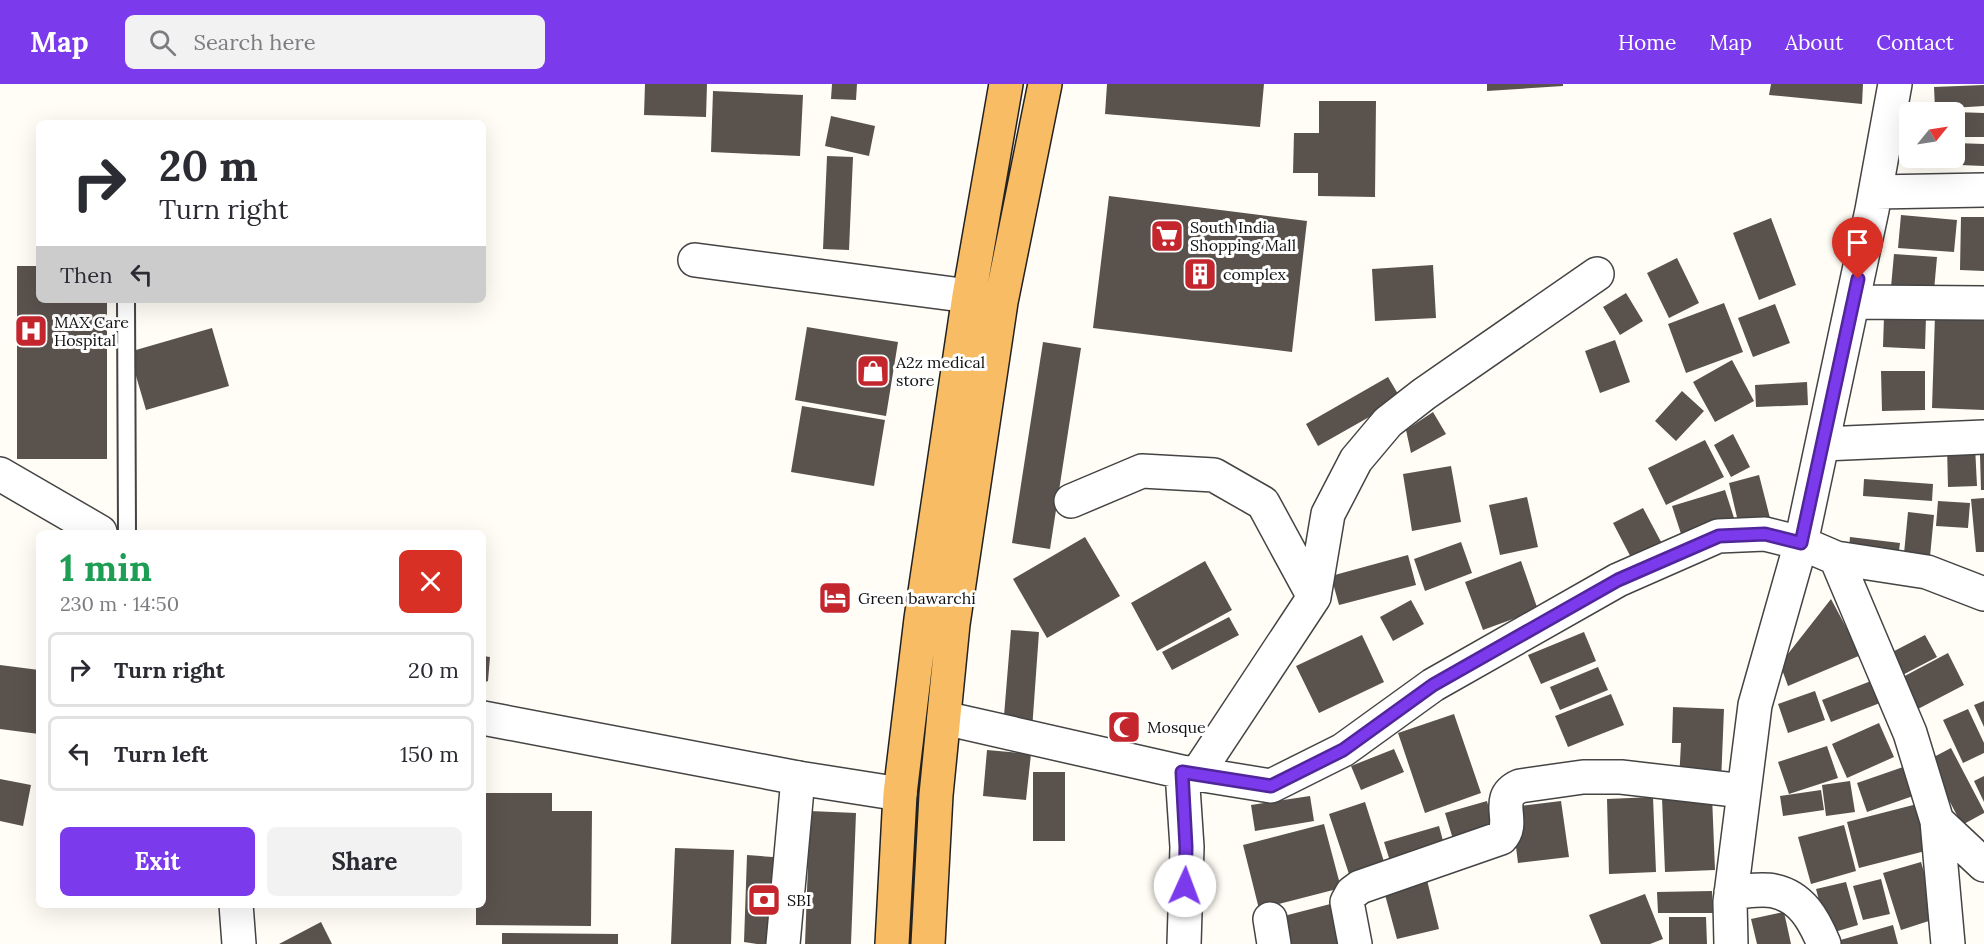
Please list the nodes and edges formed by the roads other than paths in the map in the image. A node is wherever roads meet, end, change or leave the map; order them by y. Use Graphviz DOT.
graph roads {
  1 [pos="1006,84"];
  2 [pos="1045,84"];
  3 [pos="1895,84"];
  4 [pos="1984,190"];
  5 [pos="1876,192"];
  6 [pos="695,260"];
  7 [pos="1596,274"];
  8 [pos="969,296"];
  9 [pos="1853,302"];
  10 [pos="126,303"];
  11 [pos="1984,303"];
  12 [pos="1984,437"];
  13 [pos="1823,444"];
  14 [pos="0,474"];
  15 [pos="1071,501"];
  16 [pos="97,530"];
  17 [pos="127,530"];
  18 [pos="1801,543"];
  19 [pos="1836,558"];
  20 [pos="1984,594"];
  21 [pos="1314,597"];
  22 [pos="944,718"];
  23 [pos="486,719"];
  24 [pos="1190,773"];
  25 [pos="798,778"];
  26 [pos="1744,791"];
  27 [pos="900,794"];
  28 [pos="1937,821"];
  29 [pos="1984,865"];
  30 [pos="1731,892"];
  31 [pos="236,908"];
  32 [pos="239,944"];
  33 [pos="783,944"];
  34 [pos="892,944"];
  35 [pos="928,944"];
  36 [pos="1184,944"];
  37 [pos="1355,944"];
  38 [pos="1731,944"];
  39 [pos="1824,944"];
  40 [pos="1948,944"];
  1 -- 8 [label="highway"];
  2 -- 22 [label="highway"];
  3 -- 5 [label="street"];
  4 -- 5 [label="street"];
  5 -- 9 [label="street"];
  6 -- 8 [label="street"];
  7 -- 21 [label="street"];
  8 -- 27 [label="highway"];
  9 -- 11 [label="street"];
  9 -- 13 [label="street"];
  10 -- 17 [label="lane"];
  12 -- 13 [label="street"];
  13 -- 18 [label="street"];
  14 -- 16 [label="street"];
  15 -- 21 [label="street"];
  18 -- 19 [label="street"];
  18 -- 24 [label="street"];
  18 -- 26 [label="street"];
  19 -- 20 [label="street"];
  19 -- 28 [label="street"];
  21 -- 24 [label="street"];
  22 -- 24 [label="street"];
  22 -- 35 [label="highway"];
  23 -- 25 [label="street"];
  24 -- 36 [label="street"];
  25 -- 27 [label="street"];
  25 -- 33 [label="street"];
  26 -- 30 [label="street"];
  26 -- 37 [label="street"];
  27 -- 34 [label="highway"];
  28 -- 29 [label="street"];
  28 -- 40 [label="street"];
  30 -- 38 [label="street"];
  30 -- 39 [label="street"];
  31 -- 32 [label="street"];
}
